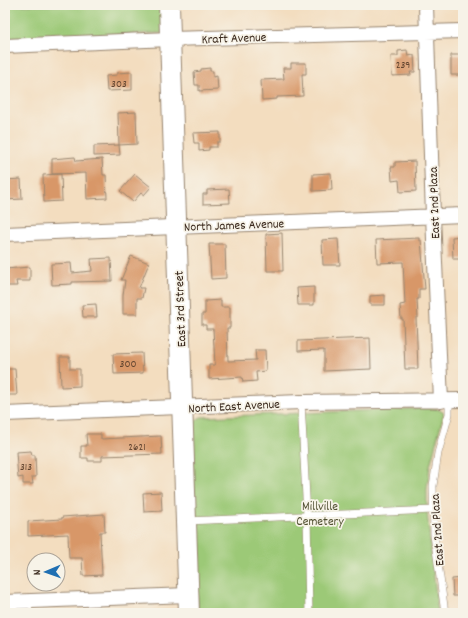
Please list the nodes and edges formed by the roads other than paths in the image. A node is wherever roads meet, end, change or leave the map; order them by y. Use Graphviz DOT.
graph roads {
  1 [pos="169,5"];
  2 [pos="426,5"];
  3 [pos="463,31"];
  4 [pos="427,32"];
  5 [pos="170,39"];
  6 [pos="5,46"];
  7 [pos="463,215"];
  8 [pos="433,216"];
  9 [pos="176,227"];
  10 [pos="5,234"];
  11 [pos="451,401"];
  12 [pos="301,402"];
  13 [pos="183,407"];
  14 [pos="5,414"];
  15 [pos="433,510"];
  16 [pos="307,516"];
  17 [pos="186,522"];
  18 [pos="5,602"];
  19 [pos="189,604"];
  20 [pos="309,613"];
  21 [pos="445,613"];
  1 -- 5 [label="street, East 3rd Street"];
  2 -- 4 [label="street, East 2nd Plaza"];
  3 -- 4 [label="street, Kraft Avenue"];
  4 -- 5 [label="street, Kraft Avenue"];
  4 -- 8 [label="street, East 2nd Plaza"];
  5 -- 6 [label="street, Kraft Avenue"];
  5 -- 9 [label="street, East 3rd Street"];
  7 -- 8 [label="street, North James Avenue"];
  8 -- 9 [label="street, North James Avenue"];
  8 -- 11 [label="street, East 2nd Plaza"];
  9 -- 10 [label="street, North James Avenue"];
  9 -- 13 [label="street, East 3rd Street"];
  11 -- 12 [label="street, North East Avenue"];
  11 -- 15 [label="lane, East 2nd Plaza"];
  12 -- 13 [label="street, North East Avenue"];
  12 -- 16 [label="lane"];
  13 -- 14 [label="street, North East Avenue"];
  13 -- 17 [label="street, East 3rd Street"];
  15 -- 16 [label="lane"];
  15 -- 21 [label="lane, East 2nd Plaza"];
  16 -- 17 [label="lane"];
  16 -- 20 [label="lane"];
  17 -- 19 [label="street, East 3rd Street"];
  18 -- 19 [label="street"];
}
